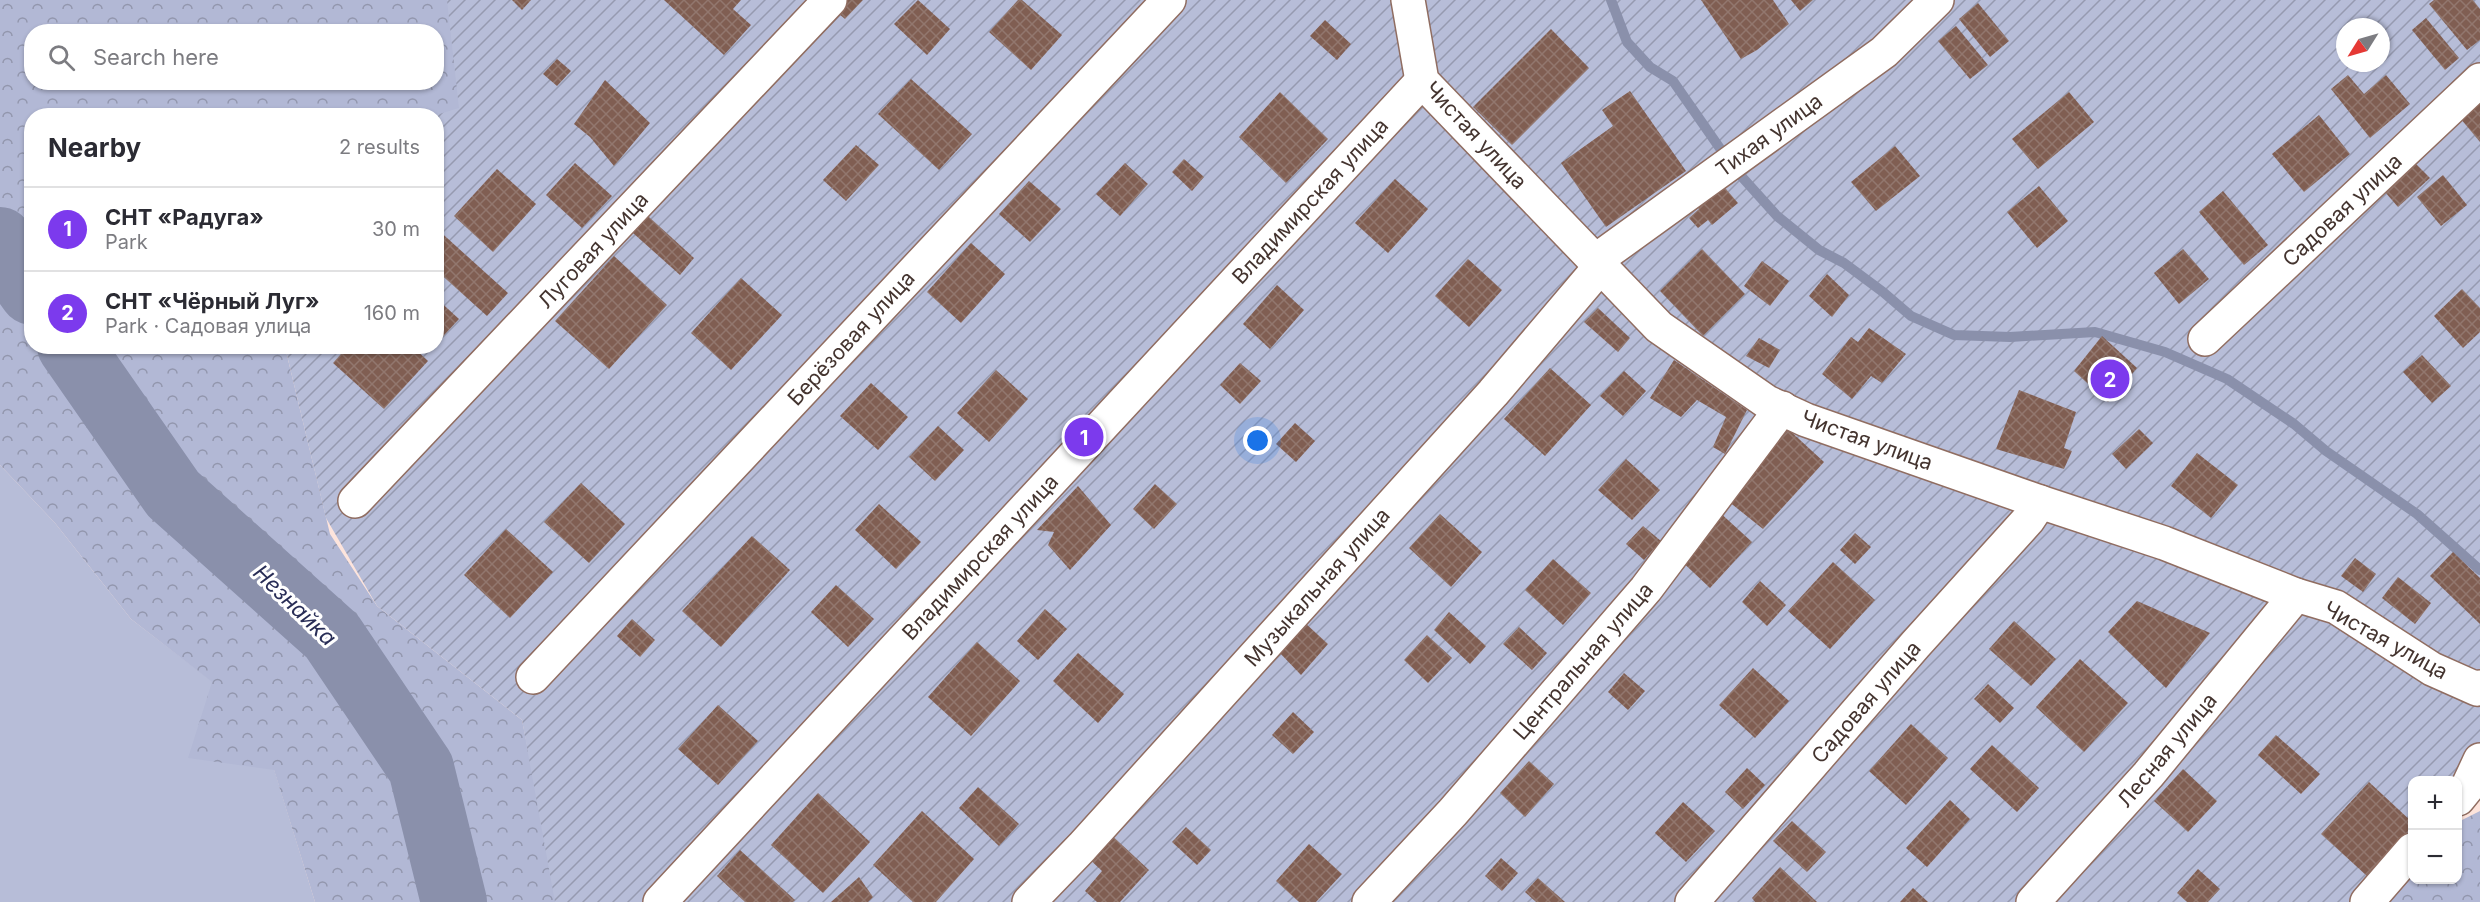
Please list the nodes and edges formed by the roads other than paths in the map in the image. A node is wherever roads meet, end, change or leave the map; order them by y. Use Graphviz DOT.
graph roads {
  1 [pos="830,0"];
  2 [pos="1169,0"];
  3 [pos="1408,0"];
  4 [pos="1937,0"];
  5 [pos="2480,80"];
  6 [pos="1422,81"];
  7 [pos="1600,267"];
  8 [pos="2205,339"];
  9 [pos="1782,408"];
  10 [pos="356,501"];
  11 [pos="2040,502"];
  12 [pos="2296,595"];
  13 [pos="533,677"];
  14 [pos="2479,691"];
  15 [pos="2480,760"];
  16 [pos="2462,794"];
  17 [pos="2408,855"];
  18 [pos="660,902"];
  19 [pos="1029,902"];
  20 [pos="1369,902"];
  21 [pos="1692,902"];
  22 [pos="2033,902"];
  23 [pos="2367,902"];
  1 -- 10 [label="street, Луговая улица"];
  2 -- 13 [label="street, Берёзовая улица"];
  3 -- 6 [label="street, Чистая улица"];
  4 -- 7 [label="street, Тихая улица"];
  5 -- 8 [label="street, Садовая улица"];
  6 -- 7 [label="street, Чистая улица"];
  6 -- 18 [label="street, Владимирская улица"];
  7 -- 9 [label="street, Чистая улица"];
  7 -- 19 [label="street, Музыкальная улица"];
  9 -- 11 [label="street, Чистая улица"];
  9 -- 20 [label="street, Центральная улица"];
  11 -- 12 [label="street, Чистая улица"];
  11 -- 21 [label="street, Садовая улица"];
  12 -- 14 [label="street, Чистая улица"];
  12 -- 22 [label="street, Лесная улица"];
  15 -- 16 [label="street"];
  17 -- 23 [label="street"];
}
